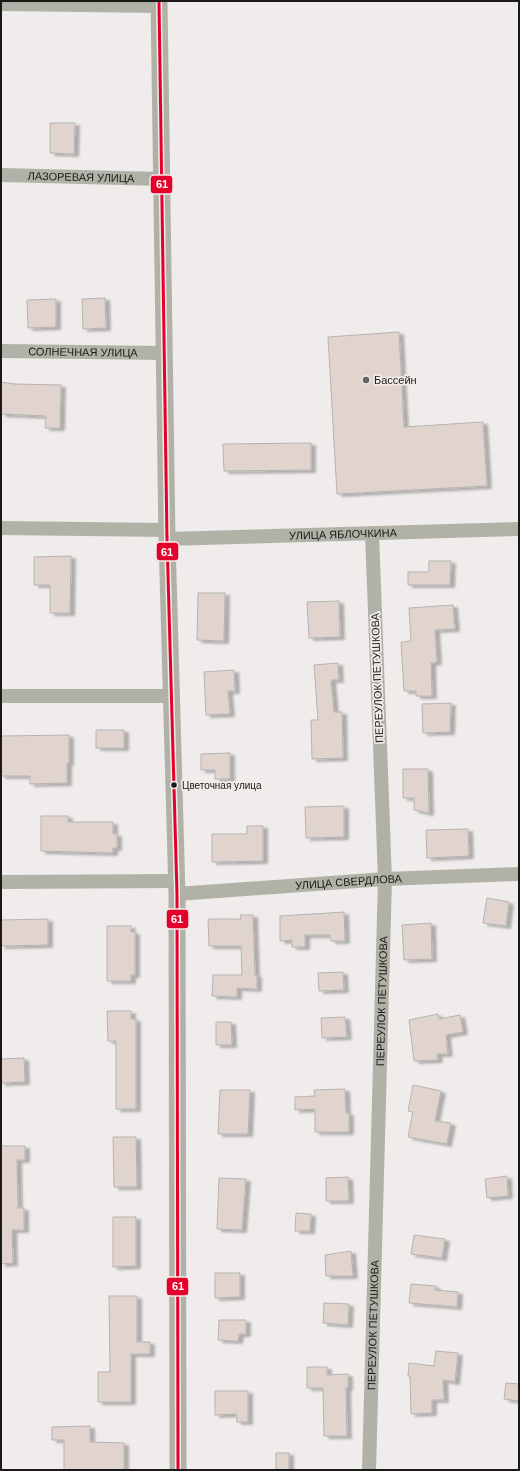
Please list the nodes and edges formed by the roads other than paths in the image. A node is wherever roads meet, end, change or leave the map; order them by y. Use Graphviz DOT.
graph roads {
  1 [pos="159,3"];
  2 [pos="1,4"];
  3 [pos="1,175"];
  4 [pos="162,178"];
  5 [pos="1,350"];
  6 [pos="164,353"];
  7 [pos="1,528"];
  8 [pos="519,528"];
  9 [pos="372,533"];
  10 [pos="167,535"];
  11 [pos="1,696"];
  12 [pos="172,696"];
  13 [pos="519,874"];
  14 [pos="385,879"];
  15 [pos="1,882"];
  16 [pos="177,888"];
  17 [pos="178,1470"];
  18 [pos="369,1470"];
  1 -- 2 [label="street"];
  1 -- 4 [label="street"];
  3 -- 4 [label="street, ЛАЗОРЕВАЯ УЛИЦА"];
  4 -- 6 [label="street"];
  5 -- 6 [label="street, СОЛНЕЧНАЯ УЛИЦА"];
  6 -- 10 [label="street"];
  7 -- 10 [label="street, УЛИЦА ЯБЛОЧКИНА"];
  8 -- 9 [label="street, УЛИЦА ЯБЛОЧКИНА"];
  9 -- 10 [label="street, УЛИЦА ЯБЛОЧКИНА"];
  9 -- 14 [label="street, ПЕРЕУЛОК ПЕТУШКОВА"];
  10 -- 12 [label="street"];
  11 -- 12 [label="street"];
  12 -- 16 [label="street"];
  13 -- 14 [label="street, УЛИЦА СВЕРДЛОВА"];
  14 -- 16 [label="street, УЛИЦА СВЕРДЛОВА"];
  14 -- 18 [label="street, ПЕРЕУЛОК ПЕТУШКОВА"];
  15 -- 16 [label="street, УЛИЦА СВЕРДЛОВА"];
  16 -- 17 [label="street"];
}
